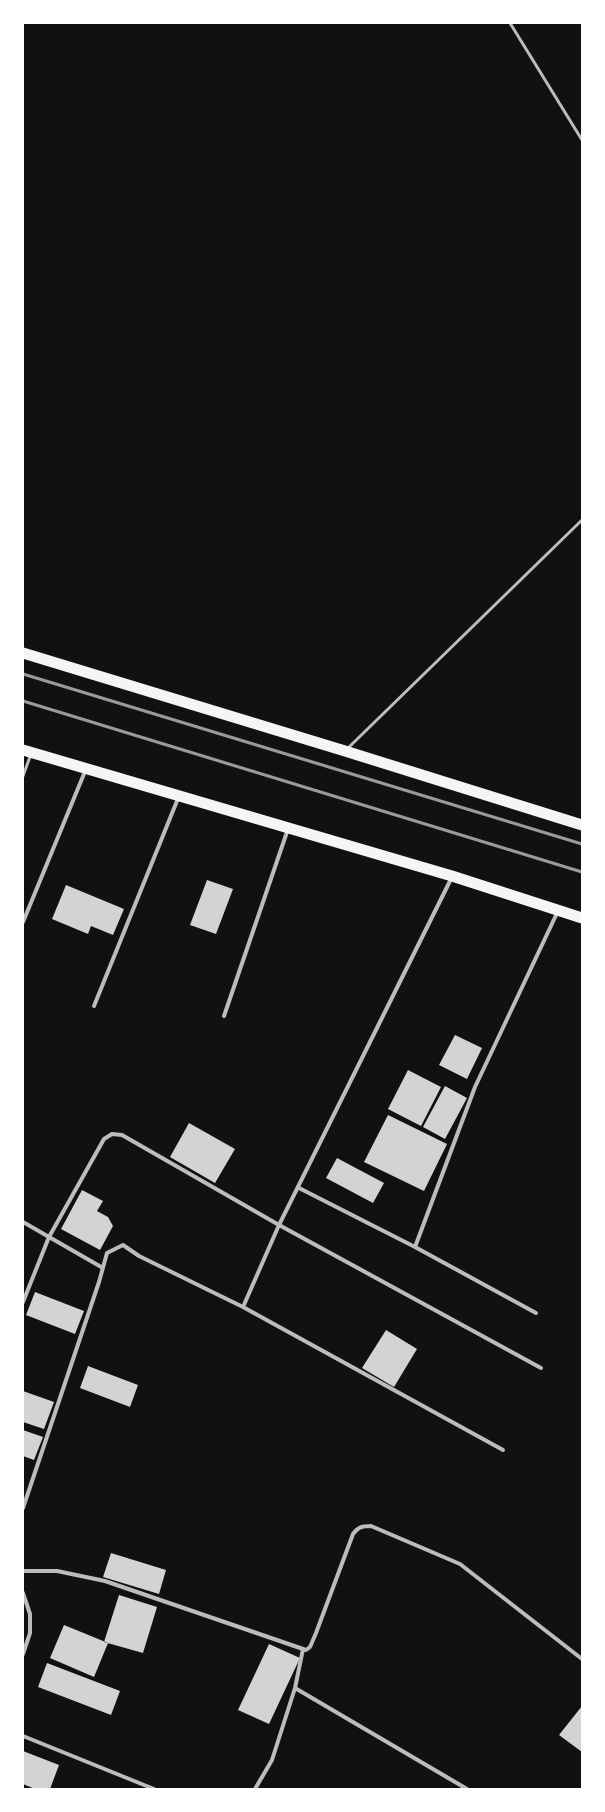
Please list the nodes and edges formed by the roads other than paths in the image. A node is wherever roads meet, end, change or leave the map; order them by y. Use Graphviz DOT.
graph roads {
  1 [pos="510,23"];
  2 [pos="582,140"];
  3 [pos="582,520"];
  4 [pos="23,654"];
  5 [pos="345,751"];
  6 [pos="28,752"];
  7 [pos="86,769"];
  8 [pos="23,776"];
  9 [pos="179,796"];
  10 [pos="582,825"];
  11 [pos="288,828"];
  12 [pos="452,876"];
  13 [pos="558,910"];
  14 [pos="582,918"];
  15 [pos="23,922"];
  16 [pos="94,1006"];
  17 [pos="224,1016"];
  18 [pos="299,1188"];
  19 [pos="23,1222"];
  20 [pos="279,1225"];
  21 [pos="49,1237"];
  22 [pos="415,1247"];
  23 [pos="103,1268"];
  24 [pos="23,1302"];
  25 [pos="244,1307"];
  26 [pos="536,1313"];
  27 [pos="542,1368"];
  28 [pos="503,1450"];
  29 [pos="23,1508"];
  30 [pos="23,1571"];
  31 [pos="23,1593"];
  32 [pos="303,1649"];
  33 [pos="23,1654"];
  34 [pos="582,1659"];
  35 [pos="295,1688"];
  36 [pos="23,1736"];
  37 [pos="154,1789"];
  38 [pos="255,1789"];
  39 [pos="467,1789"];
  1 -- 2 [label="lane"];
  3 -- 5 [label="lane"];
  4 -- 5 [label="highway"];
  5 -- 10 [label="highway"];
  6 -- 7 [label="highway"];
  6 -- 8 [label="lane"];
  7 -- 9 [label="highway"];
  7 -- 15 [label="street"];
  9 -- 11 [label="highway"];
  9 -- 16 [label="street"];
  11 -- 12 [label="highway"];
  11 -- 17 [label="street"];
  12 -- 13 [label="highway"];
  12 -- 18 [label="street"];
  13 -- 14 [label="highway"];
  13 -- 22 [label="street"];
  18 -- 20 [label="street"];
  18 -- 22 [label="street"];
  19 -- 21 [label="street"];
  20 -- 21 [label="street"];
  20 -- 25 [label="street"];
  20 -- 27 [label="street"];
  21 -- 23 [label="street"];
  21 -- 24 [label="street"];
  22 -- 26 [label="street"];
  23 -- 25 [label="street"];
  23 -- 29 [label="street"];
  25 -- 28 [label="street"];
  30 -- 32 [label="street"];
  31 -- 33 [label="street"];
  32 -- 34 [label="street"];
  32 -- 35 [label="street"];
  35 -- 38 [label="street"];
  35 -- 39 [label="street"];
  36 -- 37 [label="street"];
}
